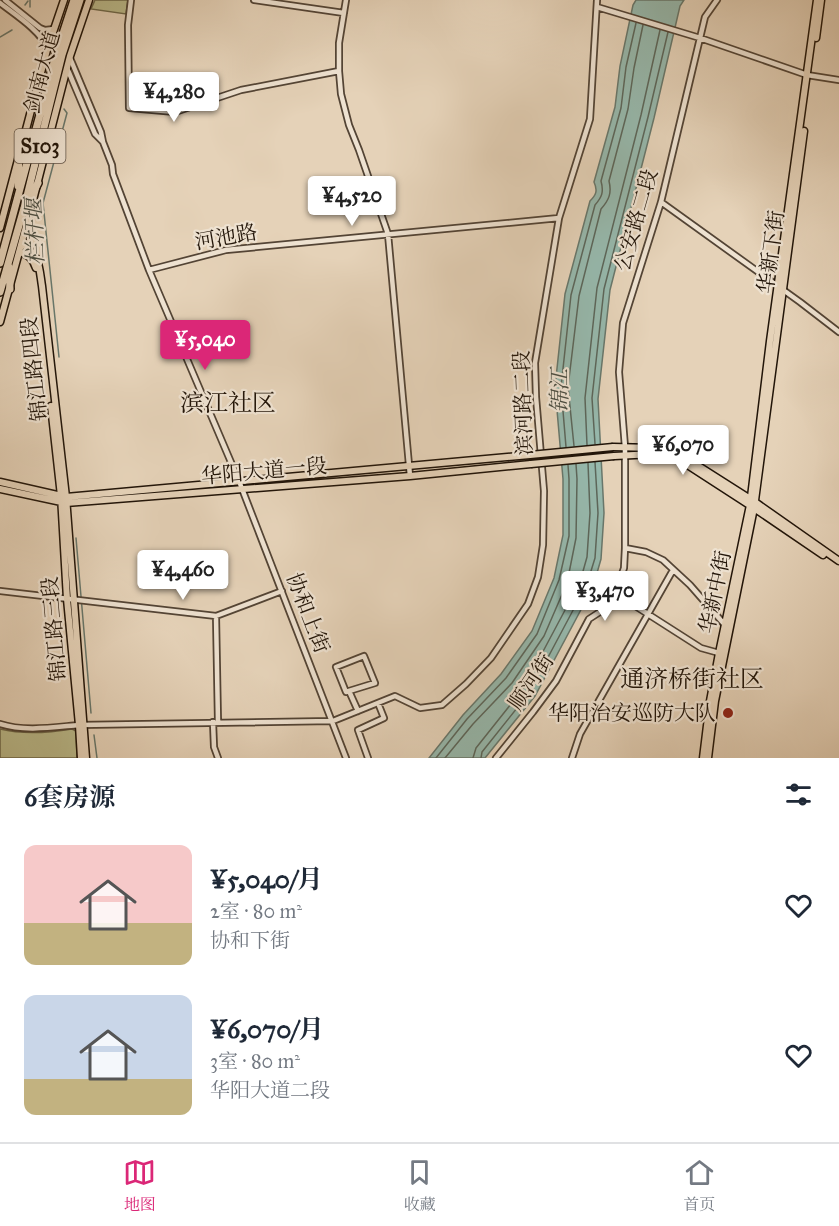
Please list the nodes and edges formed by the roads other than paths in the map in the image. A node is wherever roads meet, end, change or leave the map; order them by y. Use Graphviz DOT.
graph roads {
  1 [pos="5,0"];
  2 [pos="64,0"];
  3 [pos="74,0"];
  4 [pos="80,0"];
  5 [pos="89,0"];
  6 [pos="131,0"];
  7 [pos="254,0"];
  8 [pos="346,0"];
  9 [pos="597,0"];
  10 [pos="717,0"];
  11 [pos="819,0"];
  12 [pos="0,3"];
  13 [pos="597,7"];
  14 [pos="344,13"];
  15 [pos="54,29"];
  16 [pos="700,38"];
  17 [pos="47,50"];
  18 [pos="70,58"];
  19 [pos="67,68"];
  20 [pos="339,71"];
  21 [pos="809,76"];
  22 [pos="839,80"];
  23 [pos="103,142"];
  24 [pos="19,155"];
  25 [pos="38,183"];
  26 [pos="17,199"];
  27 [pos="661,202"];
  28 [pos="24,208"];
  29 [pos="559,218"];
  30 [pos="0,228"];
  31 [pos="388,234"];
  32 [pos="22,244"];
  33 [pos="19,252"];
  34 [pos="2,253"];
  35 [pos="9,258"];
  36 [pos="0,263"];
  37 [pos="150,270"];
  38 [pos="780,288"];
  39 [pos="9,289"];
  40 [pos="0,292"];
  41 [pos="0,322"];
  42 [pos="839,332"];
  43 [pos="625,447"];
  44 [pos="625,456"];
  45 [pos="409,466"];
  46 [pos="410,476"];
  47 [pos="239,481"];
  48 [pos="0,482"];
  49 [pos="0,489"];
  50 [pos="243,490"];
  51 [pos="64,500"];
  52 [pos="752,504"];
  53 [pos="625,548"];
  54 [pos="839,561"];
  55 [pos="839,566"];
  56 [pos="674,570"];
  57 [pos="0,591"];
  58 [pos="282,591"];
  59 [pos="615,593"];
  60 [pos="76,600"];
  61 [pos="648,614"];
  62 [pos="216,616"];
  63 [pos="725,625"];
  64 [pos="719,653"];
  65 [pos="350,692"];
  66 [pos="378,703"];
  67 [pos="358,711"];
  68 [pos="216,722"];
  69 [pos="333,722"];
  70 [pos="0,724"];
  71 [pos="82,725"];
  72 [pos="81,758"];
  73 [pos="86,758"];
  74 [pos="218,758"];
  75 [pos="346,758"];
  76 [pos="368,758"];
  77 [pos="496,758"];
  78 [pos="572,758"];
  79 [pos="703,758"];
  80 [pos="708,758"];
  1 -- 15 [label="street"];
  2 -- 15 [label="main road"];
  3 -- 26 [label="highway, 剑南大道 / S103"];
  4 -- 28 [label="highway, 剑南大道 / S103"];
  5 -- 18 [label="main road"];
  6 -- 20 [label="street"];
  7 -- 14 [label="street"];
  8 -- 14 [label="street"];
  9 -- 13 [label="street, 滨河路二段"];
  10 -- 16 [label="street, 公安路二段"];
  11 -- 21 [label="main road"];
  12 -- 17 [label="street"];
  13 -- 16 [label="street"];
  13 -- 29 [label="street, 滨河路二段"];
  14 -- 20 [label="street"];
  15 -- 17 [label="main road"];
  16 -- 21 [label="street"];
  16 -- 27 [label="street, 公安路二段"];
  17 -- 24 [label="main road"];
  18 -- 19 [label="main road"];
  18 -- 23 [label="street"];
  19 -- 23 [label="street"];
  19 -- 25 [label="main road"];
  20 -- 31 [label="street"];
  21 -- 22 [label="street"];
  21 -- 38 [label="main road"];
  23 -- 37 [label="street, 协和上街"];
  24 -- 26 [label="highway"];
  24 -- 30 [label="main road"];
  25 -- 28 [label="highway"];
  25 -- 32 [label="main road"];
  26 -- 34 [label="highway, 剑南大道 / S103"];
  27 -- 38 [label="street"];
  27 -- 43 [label="street, 公安路二段"];
  28 -- 35 [label="highway, 剑南大道 / S103"];
  29 -- 31 [label="street, 河池路"];
  29 -- 66 [label="street, 滨河路二段"];
  31 -- 37 [label="street, 河池路"];
  31 -- 45 [label="street"];
  32 -- 33 [label="main road"];
  32 -- 51 [label="main road, 锦江路四段"];
  33 -- 39 [label="main road"];
  33 -- 51 [label="main road, 锦江路四段"];
  34 -- 36 [label="highway, 剑南大道 / S103"];
  35 -- 39 [label="highway"];
  35 -- 40 [label="highway, 剑南大道 / S103"];
  37 -- 47 [label="street, 协和上街"];
  38 -- 42 [label="street"];
  38 -- 52 [label="main road"];
  39 -- 41 [label="main road"];
  43 -- 44 [label="street, 公安路二段"];
  43 -- 45 [label="main road, 华阳大道一段, bridge"];
  43 -- 52 [label="main road, 华阳大道一段"];
  44 -- 46 [label="main road, 华阳大道一段, bridge"];
  44 -- 52 [label="main road, 华阳大道一段"];
  44 -- 53 [label="street, 顺河街"];
  45 -- 46 [label="street"];
  45 -- 47 [label="main road, 华阳大道一段"];
  46 -- 50 [label="main road, 华阳大道一段"];
  47 -- 50 [label="street, 协和上街"];
  47 -- 51 [label="main road, 华阳大道一段"];
  48 -- 51 [label="main road, 华阳大道一段"];
  49 -- 51 [label="main road, 华阳大道一段"];
  50 -- 51 [label="main road, 华阳大道一段"];
  50 -- 58 [label="street, 协和上街"];
  51 -- 60 [label="main road, 锦江路三段"];
  52 -- 54 [label="main road"];
  52 -- 55 [label="main road"];
  52 -- 63 [label="main road, 华新中街"];
  52 -- 80 [label="main road, 华新中街"];
  53 -- 56 [label="street"];
  53 -- 59 [label="street, 顺河街"];
  56 -- 61 [label="street"];
  56 -- 63 [label="street"];
  57 -- 60 [label="street"];
  58 -- 62 [label="street"];
  58 -- 69 [label="street, 协和上街"];
  59 -- 61 [label="street"];
  59 -- 77 [label="street, 顺河街"];
  60 -- 62 [label="street"];
  60 -- 71 [label="main road, 锦江路三段"];
  61 -- 64 [label="street"];
  61 -- 78 [label="street"];
  62 -- 68 [label="street"];
  63 -- 64 [label="main road, 华新中街"];
  64 -- 79 [label="main road, 华新中街"];
  65 -- 65 [label="street"];
  65 -- 67 [label="street"];
  66 -- 67 [label="street"];
  66 -- 76 [label="street"];
  67 -- 69 [label="street"];
  68 -- 69 [label="street"];
  68 -- 71 [label="street"];
  68 -- 74 [label="street"];
  69 -- 75 [label="street, 协和上街"];
  70 -- 71 [label="street"];
  71 -- 72 [label="main road, 锦江路三段"];
  71 -- 73 [label="main road, 锦江路三段"];
}
